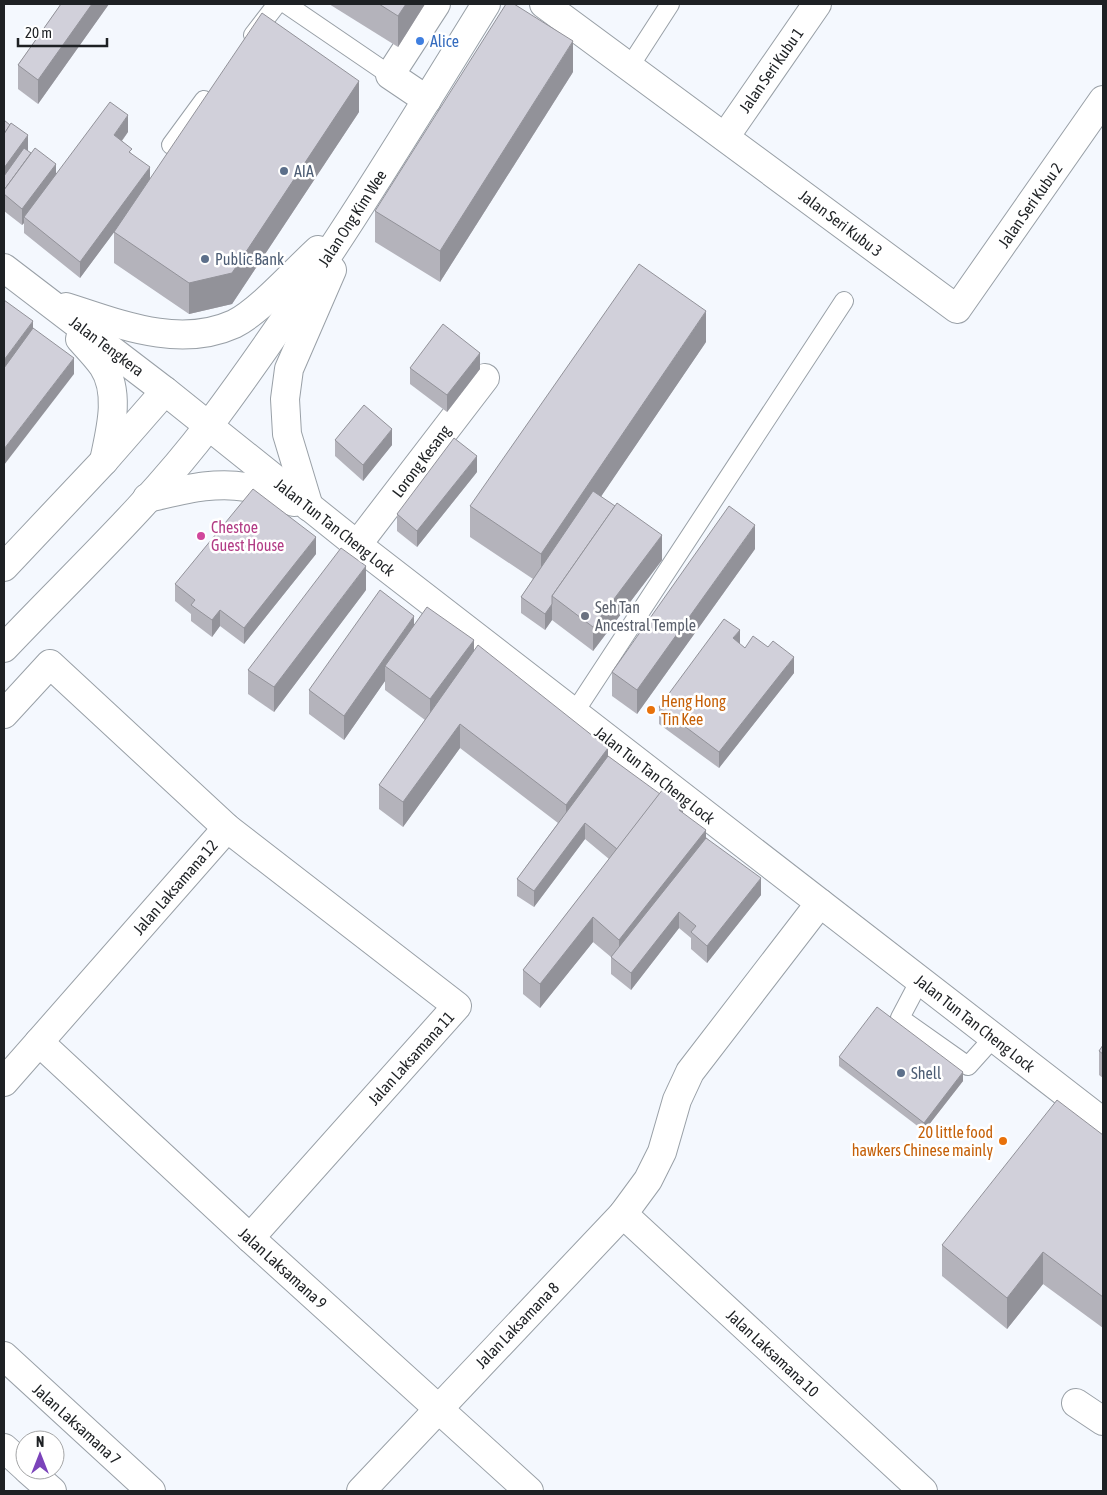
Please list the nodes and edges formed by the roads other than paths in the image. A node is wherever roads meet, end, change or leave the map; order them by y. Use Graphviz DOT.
graph roads {
  1 [pos="277,4"];
  2 [pos="286,4"];
  3 [pos="436,4"];
  4 [pos="486,4"];
  5 [pos="544,4"];
  6 [pos="670,4"];
  7 [pos="817,4"];
  8 [pos="242,51"];
  9 [pos="630,66"];
  10 [pos="390,75"];
  11 [pos="212,90"];
  12 [pos="427,100"];
  13 [pos="1103,100"];
  14 [pos="725,137"];
  15 [pos="171,145"];
  16 [pos="357,214"];
  17 [pos="4,268"];
  18 [pos="49,302"];
  19 [pos="844,302"];
  20 [pos="957,309"];
  21 [pos="485,378"];
  22 [pos="165,391"];
  23 [pos="209,425"];
  24 [pos="103,462"];
  25 [pos="147,498"];
  26 [pos="309,507"];
  27 [pos="357,545"];
  28 [pos="4,567"];
  29 [pos="4,648"];
  30 [pos="574,713"];
  31 [pos="4,714"];
  32 [pos="227,828"];
  33 [pos="820,902"];
  34 [pos="920,980"];
  35 [pos="994,1037"];
  36 [pos="39,1042"];
  37 [pos="4,1082"];
  38 [pos="1103,1122"];
  39 [pos="623,1214"];
  40 [pos="250,1238"];
  41 [pos="4,1356"];
  42 [pos="1076,1403"];
  43 [pos="437,1408"];
  44 [pos="1103,1421"];
  45 [pos="4,1448"];
  46 [pos="15,1458"];
  47 [pos="39,1480"];
  48 [pos="52,1491"];
  49 [pos="151,1491"];
  50 [pos="361,1491"];
  51 [pos="529,1491"];
  52 [pos="923,1491"];
  1 -- 8 [label="lane"];
  2 -- 10 [label="lane"];
  3 -- 10 [label="street"];
  4 -- 12 [label="street, Jalan Ong Kim Wee"];
  5 -- 9 [label="street, Jalan Seri Kubu 3"];
  6 -- 9 [label="lane"];
  7 -- 14 [label="street, Jalan Seri Kubu 1"];
  9 -- 14 [label="street, Jalan Seri Kubu 3"];
  10 -- 12 [label="street"];
  11 -- 15 [label="lane"];
  12 -- 16 [label="street, Jalan Ong Kim Wee"];
  13 -- 20 [label="street, Jalan Seri Kubu 2"];
  14 -- 20 [label="street, Jalan Seri Kubu 3"];
  16 -- 18 [label="street"];
  16 -- 23 [label="street, Jalan Ong Kim Wee"];
  16 -- 26 [label="street"];
  17 -- 18 [label="street, Jalan Tengkera"];
  18 -- 22 [label="street, Jalan Tengkera"];
  18 -- 24 [label="street"];
  19 -- 30 [label="lane"];
  21 -- 27 [label="street, Lorong Kesang"];
  22 -- 23 [label="street, Jalan Tengkera"];
  22 -- 24 [label="street"];
  23 -- 25 [label="street, Jalan Ong Kim Wee"];
  23 -- 26 [label="street, Jalan Tun Tan Cheng Lock"];
  24 -- 28 [label="street"];
  25 -- 26 [label="street"];
  25 -- 29 [label="street, Jalan Ong Kim Wee"];
  26 -- 27 [label="street, Jalan Tun Tan Cheng Lock"];
  27 -- 30 [label="street, Jalan Tun Tan Cheng Lock"];
  30 -- 33 [label="street, Jalan Tun Tan Cheng Lock"];
  31 -- 32 [label="street, Jalan Laksamana 12"];
  32 -- 36 [label="street, Jalan Laksamana 12"];
  32 -- 40 [label="street, Jalan Laksamana 11"];
  33 -- 34 [label="street, Jalan Tun Tan Cheng Lock"];
  33 -- 39 [label="street, Jalan Laksamana 8"];
  34 -- 35 [label="street, Jalan Tun Tan Cheng Lock"];
  34 -- 35 [label="lane"];
  35 -- 38 [label="street, Jalan Tun Tan Cheng Lock"];
  36 -- 37 [label="street, Jalan Laksamana 12"];
  36 -- 40 [label="street, Jalan Laksamana 9"];
  39 -- 43 [label="street, Jalan Laksamana 8"];
  39 -- 52 [label="street, Jalan Laksamana 10"];
  40 -- 43 [label="street, Jalan Laksamana 9"];
  41 -- 49 [label="street, Jalan Laksamana 7"];
  42 -- 44 [label="street"];
  43 -- 50 [label="street, Jalan Laksamana 8"];
  43 -- 51 [label="street, Jalan Laksamana 9"];
  45 -- 46 [label="street"];
  47 -- 48 [label="street"];
}
